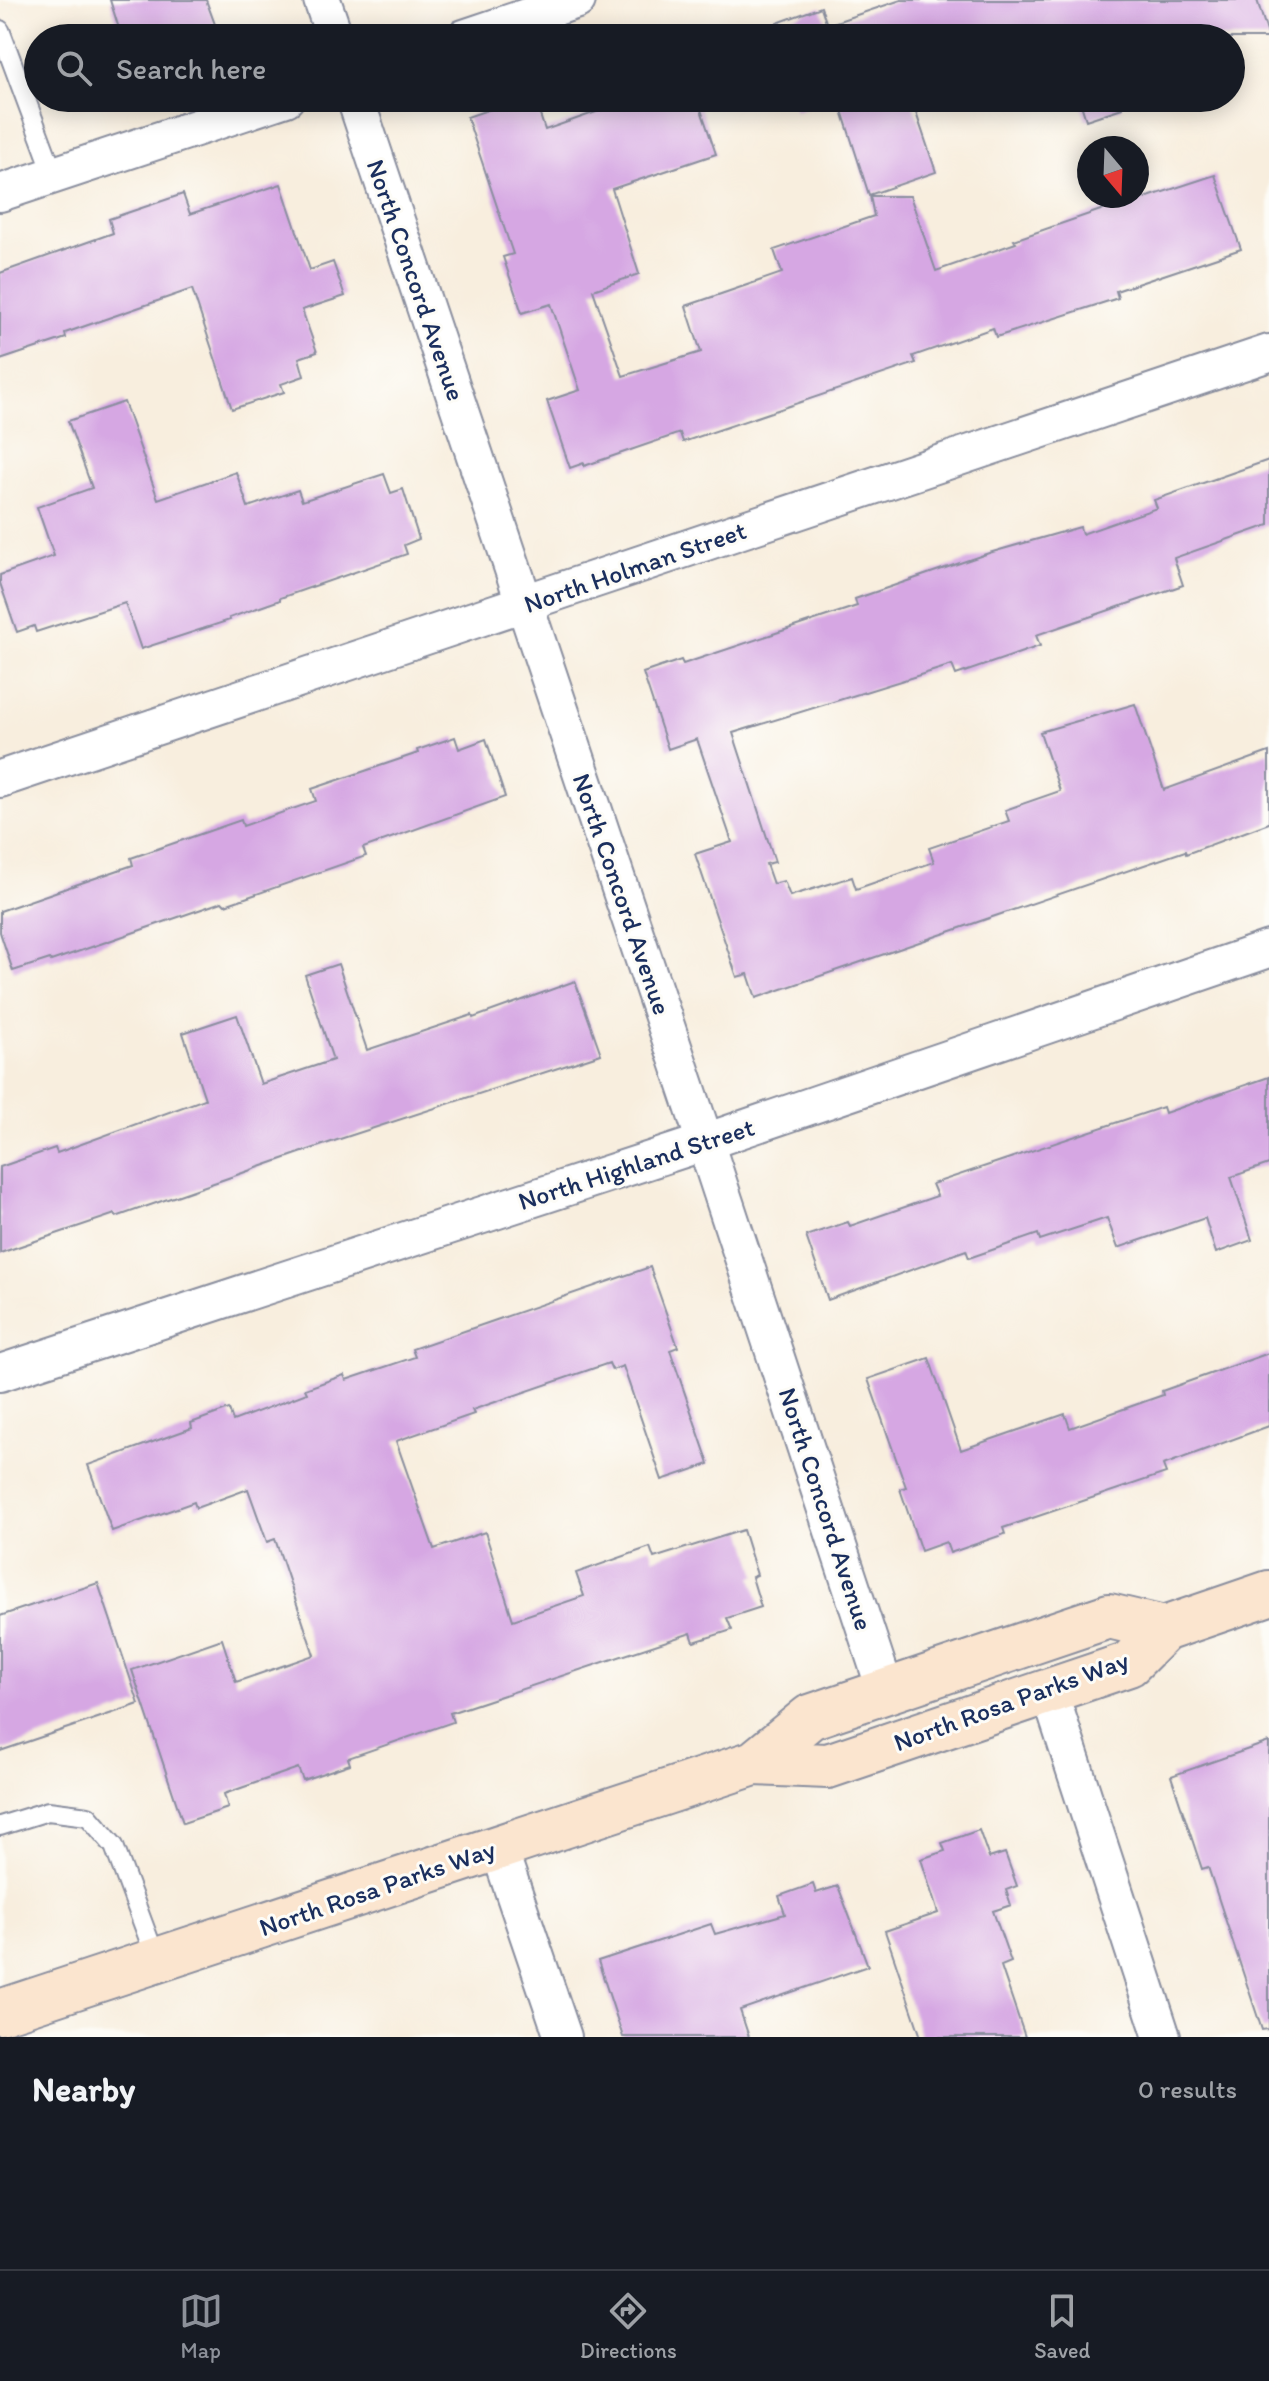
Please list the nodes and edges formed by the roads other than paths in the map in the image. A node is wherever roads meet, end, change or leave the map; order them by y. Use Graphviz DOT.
graph roads {
  1 [pos="322,0"];
  2 [pos="577,0"];
  3 [pos="330,24"];
  4 [pos="506,24"];
  5 [pos="0,30"];
  6 [pos="24,94"];
  7 [pos="31,112"];
  8 [pos="244,112"];
  9 [pos="360,112"];
  10 [pos="54,175"];
  11 [pos="0,193"];
  12 [pos="1269,353"];
  13 [pos="525,604"];
  14 [pos="0,779"];
  15 [pos="1269,949"];
  16 [pos="705,1142"];
  17 [pos="0,1373"];
  18 [pos="1269,1593"];
  19 [pos="1164,1629"];
  20 [pos="1049,1691"];
  21 [pos="886,1692"];
  22 [pos="754,1763"];
  23 [pos="0,1826"];
  24 [pos="498,1846"];
  25 [pos="158,1961"];
  26 [pos="0,2012"];
  27 [pos="563,2037"];
  28 [pos="1162,2037"];
  1 -- 3 [label="street"];
  2 -- 4 [label="street"];
  5 -- 6 [label="lane"];
  7 -- 10 [label="lane"];
  8 -- 10 [label="street"];
  9 -- 13 [label="street, North Concord Avenue"];
  10 -- 11 [label="street"];
  12 -- 13 [label="street, North Holman Street"];
  13 -- 14 [label="street, North Holman Street"];
  13 -- 16 [label="street, North Concord Avenue"];
  15 -- 16 [label="street, North Highland Street"];
  16 -- 17 [label="street, North Highland Street"];
  16 -- 21 [label="street, North Concord Avenue"];
  18 -- 19 [label="main road, North Rosa Parks Way"];
  19 -- 20 [label="main road, North Rosa Parks Way"];
  19 -- 21 [label="main road, North Rosa Parks Way"];
  20 -- 22 [label="main road, North Rosa Parks Way"];
  20 -- 28 [label="street"];
  21 -- 22 [label="main road, North Rosa Parks Way"];
  22 -- 24 [label="main road, North Rosa Parks Way"];
  23 -- 25 [label="lane"];
  24 -- 25 [label="main road, North Rosa Parks Way"];
  24 -- 27 [label="street"];
  25 -- 26 [label="main road, North Rosa Parks Way"];
}
